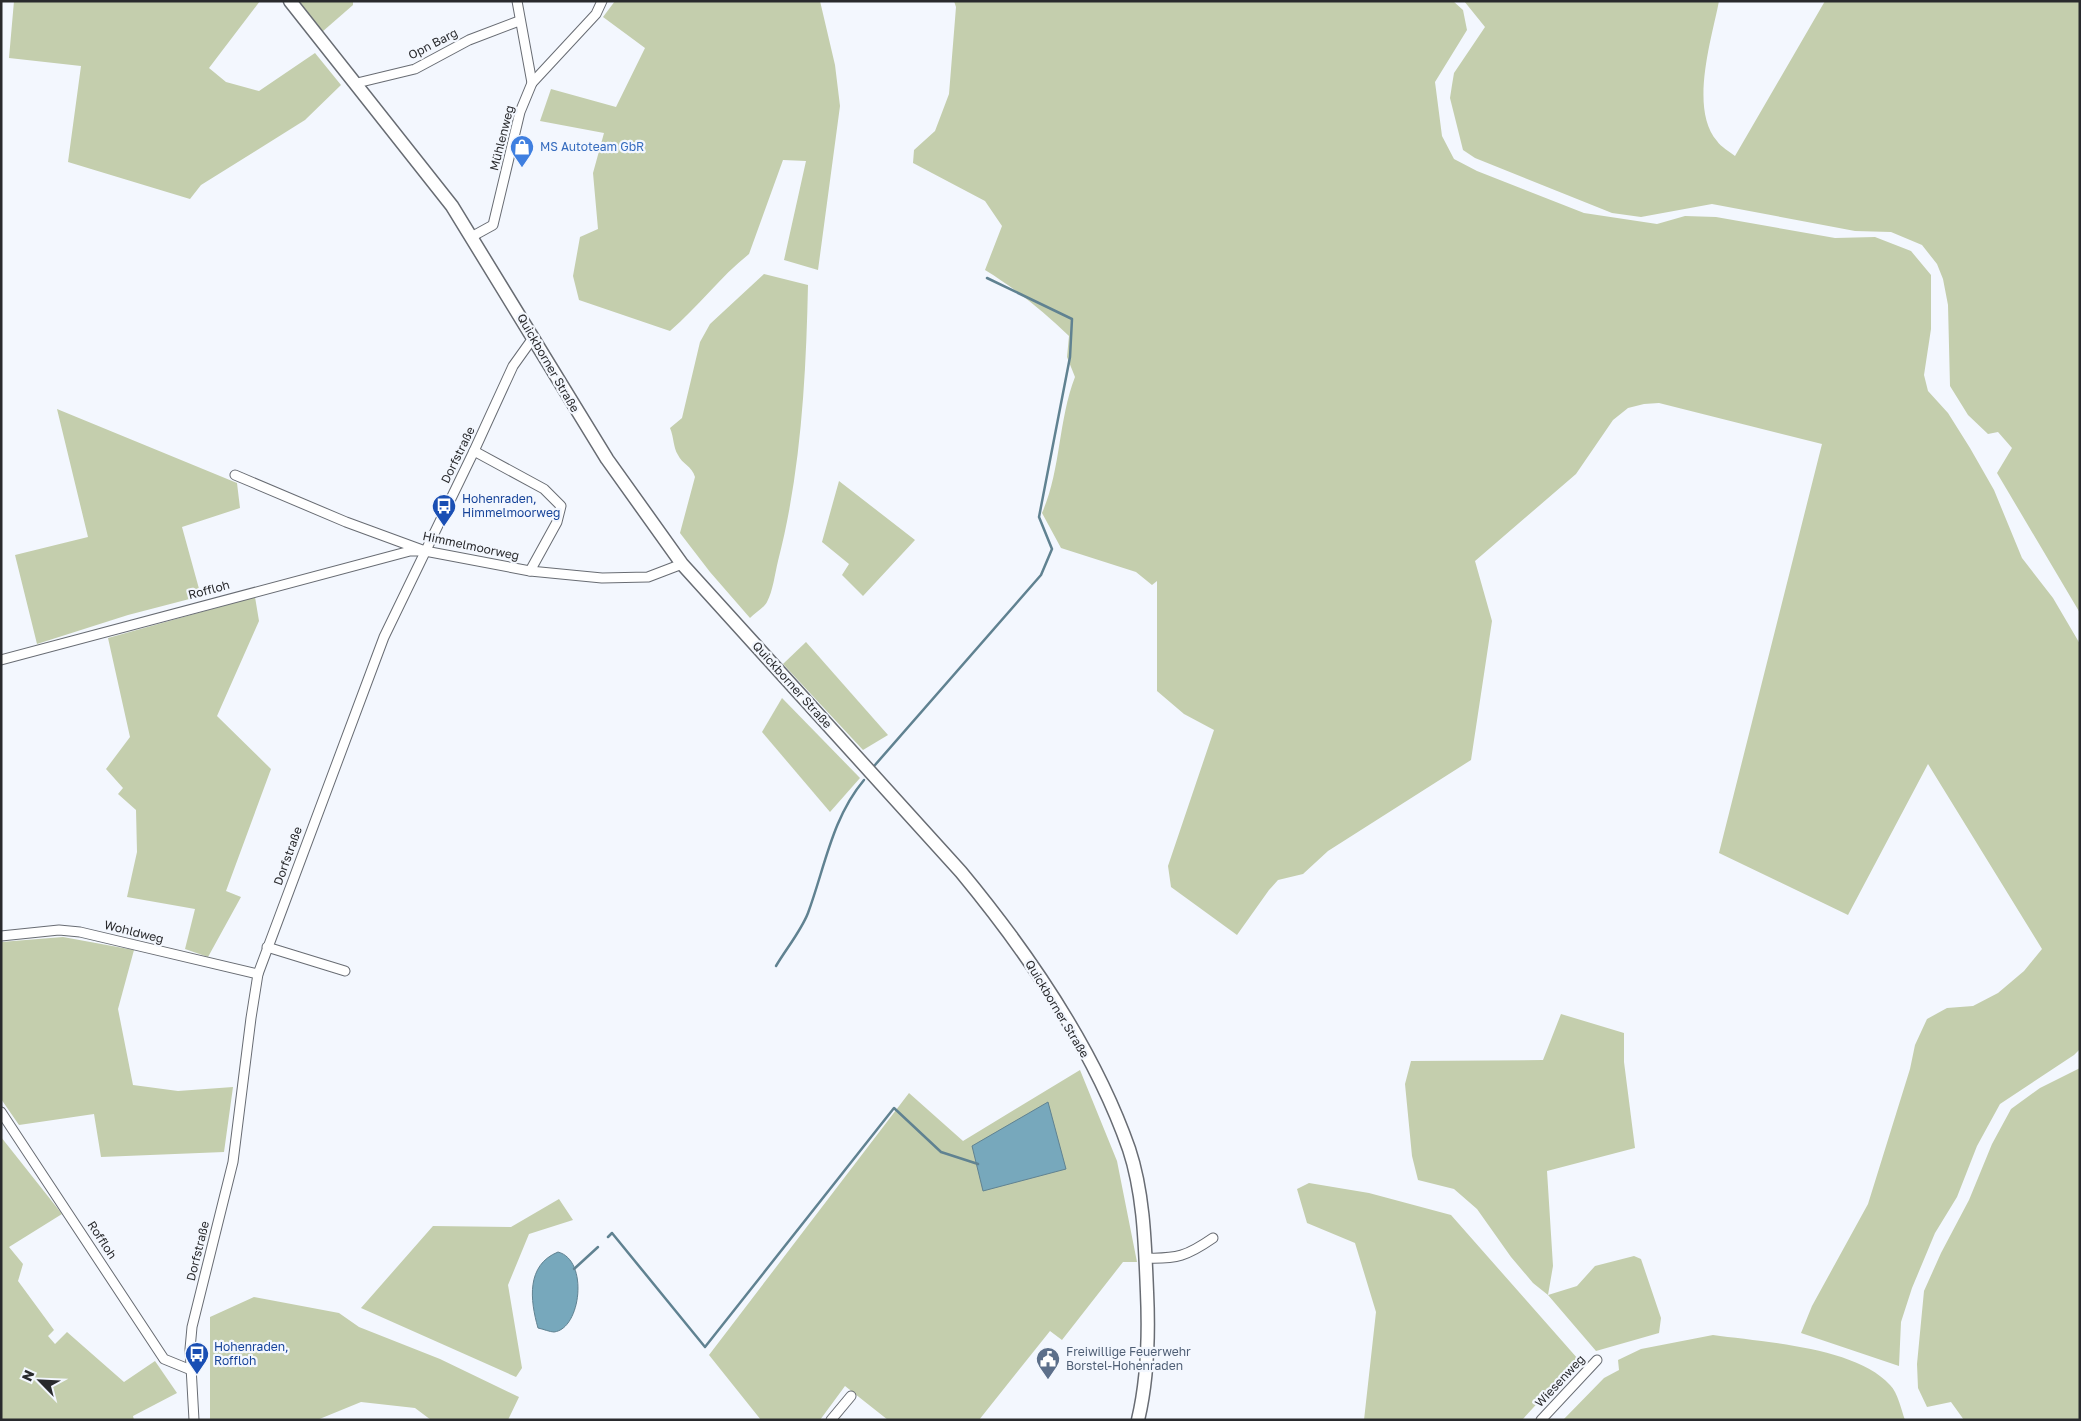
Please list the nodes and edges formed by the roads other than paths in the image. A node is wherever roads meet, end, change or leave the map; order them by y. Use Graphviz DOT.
graph roads {
  1 [pos="290,1"];
  2 [pos="517,1"];
  3 [pos="602,1"];
  4 [pos="519,20"];
  5 [pos="357,83"];
  6 [pos="532,83"];
  7 [pos="473,236"];
  8 [pos="533,338"];
  9 [pos="474,451"];
  10 [pos="235,475"];
  11 [pos="425,551"];
  12 [pos="682,564"];
  13 [pos="530,571"];
  14 [pos="1,660"];
  15 [pos="1,936"];
  16 [pos="267,946"];
  17 [pos="345,970"];
  18 [pos="258,974"];
  19 [pos="1,1112"];
  20 [pos="1214,1238"];
  21 [pos="1146,1258"];
  22 [pos="1597,1360"];
  23 [pos="191,1370"];
  24 [pos="851,1396"];
  25 [pos="194,1420"];
  26 [pos="831,1420"];
  27 [pos="1138,1420"];
  28 [pos="1541,1420"];
  1 -- 5 [label="main road, Quickborner Straße"];
  2 -- 4 [label="street"];
  3 -- 6 [label="street, Mühlenweg"];
  4 -- 5 [label="street, Opn Barg"];
  4 -- 6 [label="street"];
  5 -- 7 [label="main road, Quickborner Straße"];
  6 -- 7 [label="street, Mühlenweg"];
  7 -- 8 [label="main road, Quickborner Straße"];
  8 -- 9 [label="street, Dorfstraße"];
  8 -- 12 [label="main road, Quickborner Straße"];
  9 -- 11 [label="street, Dorfstraße"];
  9 -- 13 [label="street"];
  10 -- 11 [label="street, Himmelmoorweg"];
  11 -- 13 [label="street, Himmelmoorweg"];
  11 -- 14 [label="street, Roffloh"];
  11 -- 16 [label="street, Dorfstraße"];
  12 -- 13 [label="street, Himmelmoorweg"];
  12 -- 21 [label="main road, Quickborner Straße"];
  15 -- 18 [label="street, Wohldweg"];
  16 -- 17 [label="street"];
  16 -- 18 [label="street, Dorfstraße"];
  18 -- 23 [label="street, Dorfstraße"];
  19 -- 23 [label="street, Roffloh"];
  20 -- 21 [label="street"];
  21 -- 27 [label="main road, Quickborner Straße"];
  22 -- 28 [label="street, Wiesenweg"];
  23 -- 25 [label="street, Dorfstraße"];
  24 -- 26 [label="street"];
}
